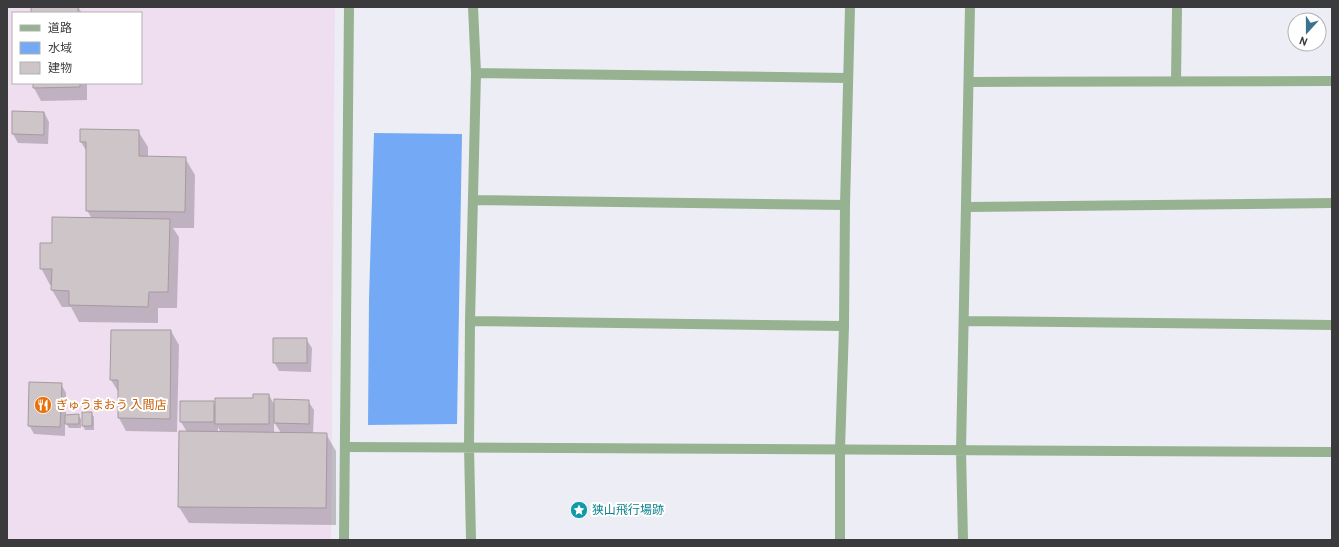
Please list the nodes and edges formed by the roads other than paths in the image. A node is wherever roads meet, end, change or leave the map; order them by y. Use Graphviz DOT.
graph roads {
  1 [pos="349,7"];
  2 [pos="473,7"];
  3 [pos="850,7"];
  4 [pos="970,7"];
  5 [pos="1177,7"];
  6 [pos="476,73"];
  7 [pos="848,78"];
  8 [pos="1332,81"];
  9 [pos="969,82"];
  10 [pos="1176,82"];
  11 [pos="473,200"];
  12 [pos="1332,203"];
  13 [pos="845,205"];
  14 [pos="966,207"];
  15 [pos="470,321"];
  16 [pos="964,321"];
  17 [pos="1332,325"];
  18 [pos="844,326"];
  19 [pos="345,447"];
  20 [pos="469,447"];
  21 [pos="840,449"];
  22 [pos="961,450"];
  23 [pos="1332,452"];
  24 [pos="344,540"];
  25 [pos="471,540"];
  26 [pos="840,540"];
  27 [pos="963,540"];
  1 -- 19 [label="street"];
  2 -- 6 [label="street"];
  3 -- 7 [label="street"];
  4 -- 9 [label="street"];
  5 -- 10 [label="street"];
  6 -- 7 [label="street"];
  6 -- 11 [label="street"];
  7 -- 13 [label="street"];
  8 -- 10 [label="street"];
  9 -- 10 [label="street"];
  9 -- 14 [label="street"];
  11 -- 13 [label="street"];
  11 -- 15 [label="street"];
  12 -- 14 [label="street"];
  13 -- 18 [label="street"];
  14 -- 16 [label="street"];
  15 -- 18 [label="street"];
  15 -- 20 [label="street"];
  16 -- 17 [label="street"];
  16 -- 22 [label="street"];
  18 -- 21 [label="street"];
  19 -- 20 [label="street"];
  19 -- 24 [label="street"];
  20 -- 21 [label="street"];
  20 -- 25 [label="street"];
  21 -- 22 [label="street"];
  21 -- 26 [label="street"];
  22 -- 23 [label="street"];
  22 -- 27 [label="street"];
}
